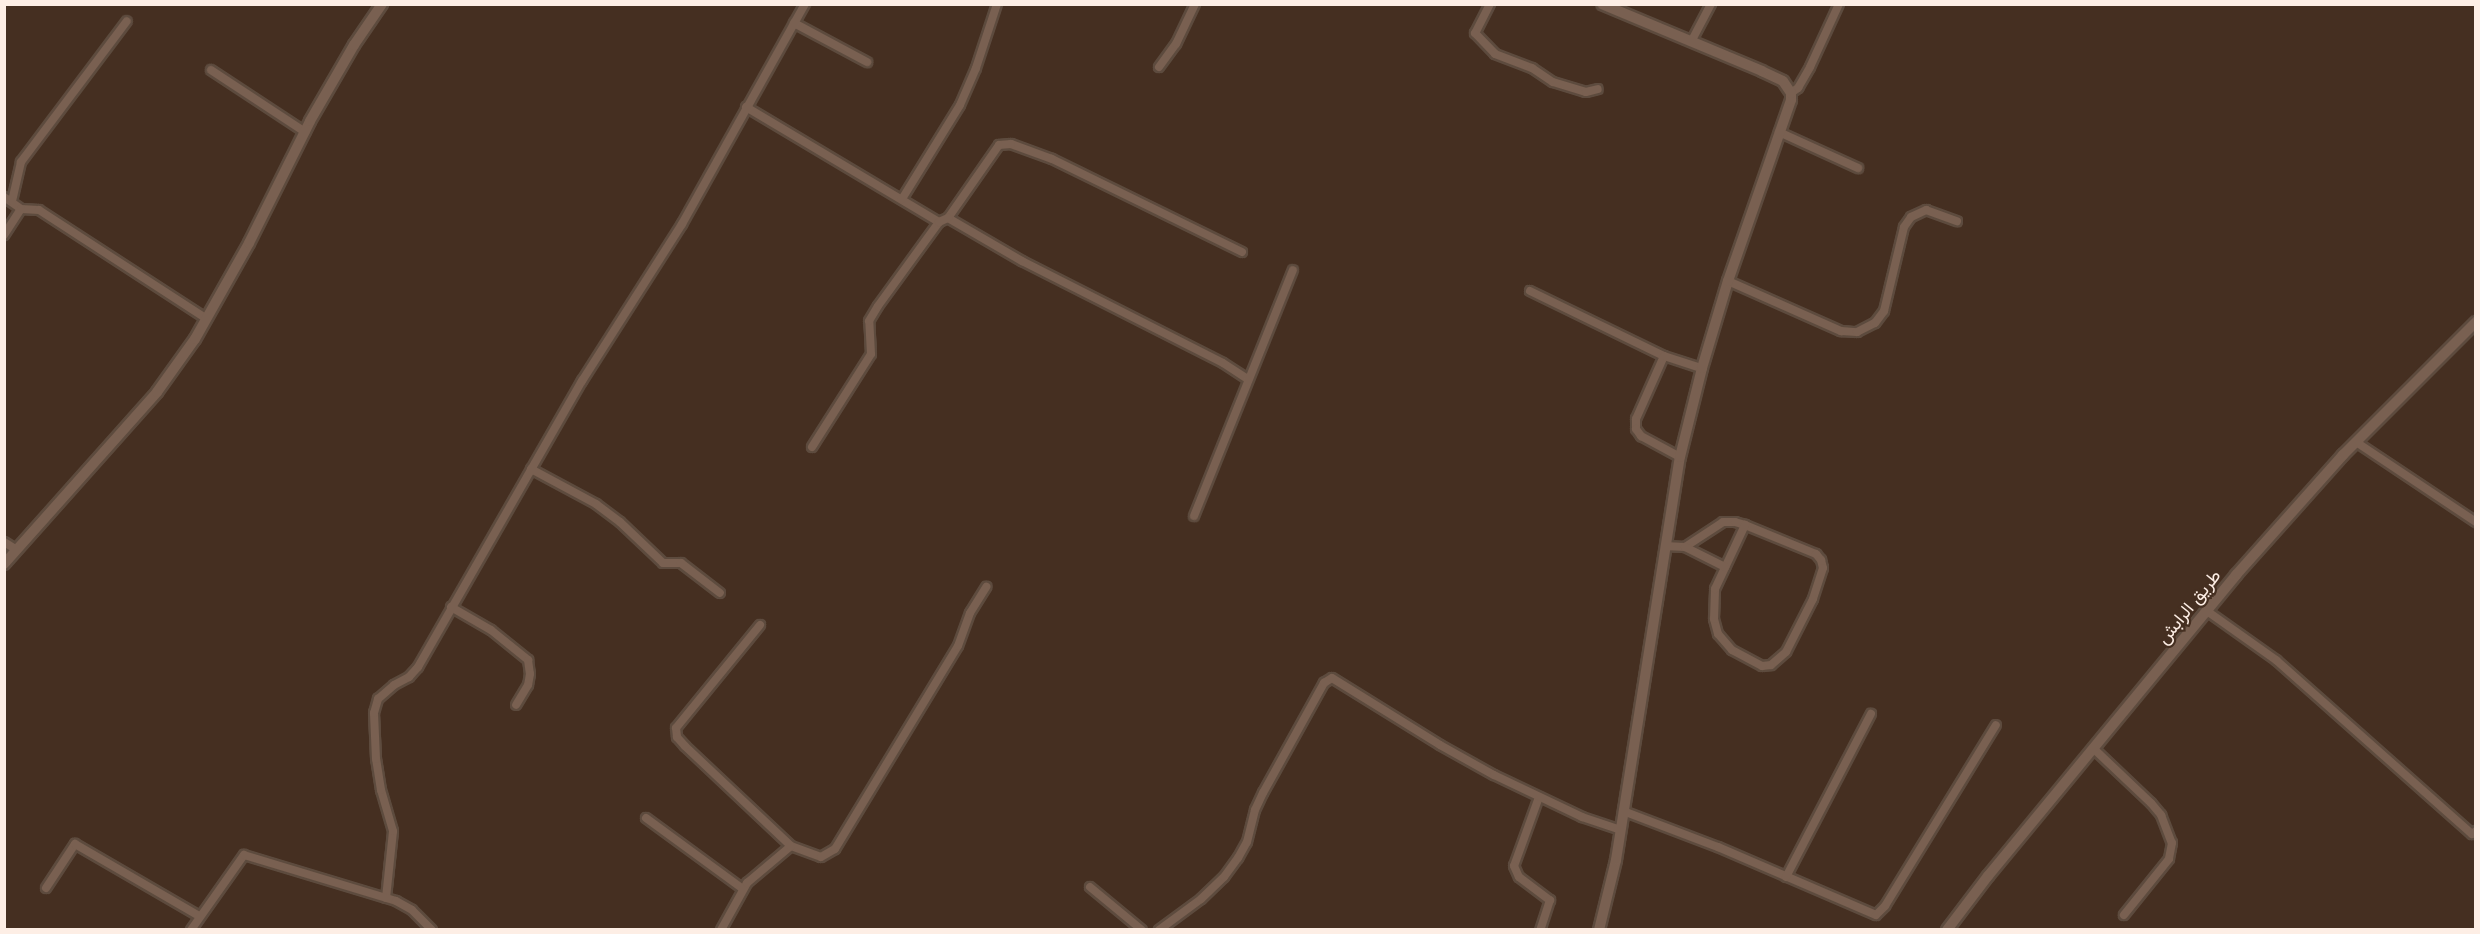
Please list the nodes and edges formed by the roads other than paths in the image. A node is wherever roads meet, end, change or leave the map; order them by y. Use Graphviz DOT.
graph roads {
  1 [pos="382,4"];
  2 [pos="805,4"];
  3 [pos="997,4"];
  4 [pos="1195,4"];
  5 [pos="1490,4"];
  6 [pos="1602,4"];
  7 [pos="1711,4"];
  8 [pos="1839,4"];
  9 [pos="127,21"];
  10 [pos="794,23"];
  11 [pos="1691,42"];
  12 [pos="867,62"];
  13 [pos="1159,67"];
  14 [pos="211,70"];
  15 [pos="1598,89"];
  16 [pos="1791,93"];
  17 [pos="746,107"];
  18 [pos="305,132"];
  19 [pos="1779,132"];
  20 [pos="1858,168"];
  21 [pos="8,199"];
  22 [pos="903,199"];
  23 [pos="21,209"];
  24 [pos="948,218"];
  25 [pos="1957,220"];
  26 [pos="939,222"];
  27 [pos="4,235"];
  28 [pos="1242,252"];
  29 [pos="1293,270"];
  30 [pos="1728,280"];
  31 [pos="1530,291"];
  32 [pos="207,319"];
  33 [pos="2475,322"];
  34 [pos="1664,356"];
  35 [pos="1702,368"];
  36 [pos="1248,379"];
  37 [pos="2356,442"];
  38 [pos="812,447"];
  39 [pos="1680,457"];
  40 [pos="531,469"];
  41 [pos="1194,516"];
  42 [pos="2475,522"];
  43 [pos="1745,525"];
  44 [pos="4,542"];
  45 [pos="1665,546"];
  46 [pos="1684,547"];
  47 [pos="17,550"];
  48 [pos="4,564"];
  49 [pos="1725,567"];
  50 [pos="986,587"];
  51 [pos="720,593"];
  52 [pos="451,607"];
  53 [pos="2207,611"];
  54 [pos="760,625"];
  55 [pos="516,705"];
  56 [pos="1871,714"];
  57 [pos="1996,725"];
  58 [pos="2094,750"];
  59 [pos="1539,797"];
  60 [pos="1623,811"];
  61 [pos="646,818"];
  62 [pos="1621,830"];
  63 [pos="2475,831"];
  64 [pos="791,846"];
  65 [pos="1786,877"];
  66 [pos="1089,887"];
  67 [pos="46,888"];
  68 [pos="743,889"];
  69 [pos="386,898"];
  70 [pos="2124,915"];
  71 [pos="199,916"];
  72 [pos="191,930"];
  73 [pos="432,930"];
  74 [pos="721,930"];
  75 [pos="1142,930"];
  76 [pos="1159,930"];
  77 [pos="1540,930"];
  78 [pos="1599,930"];
  79 [pos="1947,930"];
  1 -- 18 [label="street"];
  2 -- 10 [label="street"];
  3 -- 22 [label="street"];
  4 -- 13 [label="street"];
  5 -- 15 [label="street"];
  6 -- 11 [label="street"];
  7 -- 11 [label="street"];
  8 -- 16 [label="street"];
  9 -- 21 [label="street"];
  10 -- 12 [label="street"];
  10 -- 17 [label="street"];
  11 -- 16 [label="street"];
  14 -- 18 [label="street"];
  16 -- 19 [label="street"];
  17 -- 22 [label="street"];
  17 -- 40 [label="street"];
  18 -- 32 [label="street"];
  19 -- 20 [label="street"];
  19 -- 30 [label="street"];
  21 -- 23 [label="street"];
  22 -- 26 [label="street"];
  23 -- 27 [label="street"];
  23 -- 32 [label="street"];
  24 -- 26 [label="street"];
  24 -- 28 [label="street"];
  24 -- 36 [label="street"];
  25 -- 30 [label="street"];
  26 -- 38 [label="street"];
  29 -- 36 [label="street"];
  30 -- 35 [label="street"];
  31 -- 34 [label="street"];
  32 -- 47 [label="street"];
  33 -- 37 [label="street, طريق الرابش"];
  34 -- 35 [label="street"];
  34 -- 39 [label="street"];
  35 -- 39 [label="street"];
  36 -- 41 [label="street"];
  37 -- 42 [label="street"];
  37 -- 53 [label="street, طريق الرابش"];
  39 -- 45 [label="street"];
  40 -- 51 [label="street"];
  40 -- 52 [label="street"];
  43 -- 46 [label="street"];
  43 -- 49 [label="street"];
  43 -- 49 [label="street"];
  44 -- 47 [label="street"];
  45 -- 46 [label="street"];
  45 -- 60 [label="street"];
  46 -- 49 [label="street"];
  47 -- 48 [label="street"];
  50 -- 64 [label="street"];
  52 -- 55 [label="street"];
  52 -- 69 [label="street"];
  53 -- 58 [label="street, طريق الرابش"];
  53 -- 63 [label="street"];
  54 -- 64 [label="street"];
  56 -- 65 [label="street"];
  57 -- 65 [label="street"];
  58 -- 70 [label="street"];
  58 -- 79 [label="street, طريق الرابش"];
  59 -- 62 [label="street"];
  59 -- 76 [label="street"];
  59 -- 77 [label="street"];
  60 -- 62 [label="street"];
  60 -- 65 [label="street"];
  61 -- 68 [label="street"];
  62 -- 78 [label="street"];
  64 -- 68 [label="street"];
  66 -- 75 [label="street"];
  67 -- 71 [label="street"];
  68 -- 74 [label="street"];
  69 -- 71 [label="street"];
  69 -- 73 [label="street"];
  71 -- 72 [label="street"];
}
